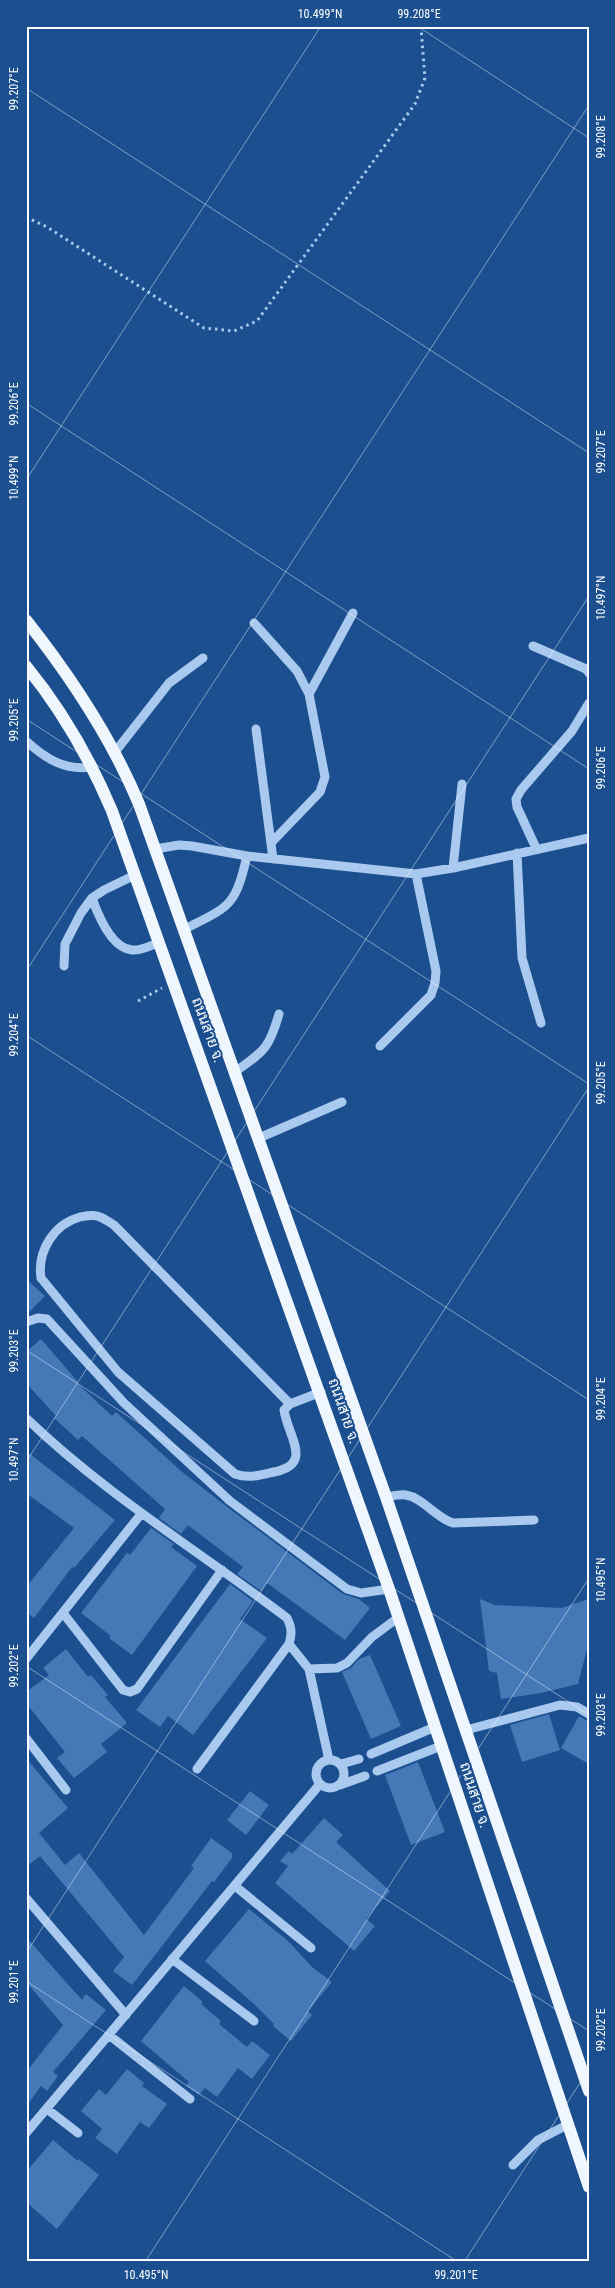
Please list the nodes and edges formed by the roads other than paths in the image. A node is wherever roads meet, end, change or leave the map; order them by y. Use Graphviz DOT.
graph roads {
  1 [pos="353,613"];
  2 [pos="26,620"];
  3 [pos="254,623"];
  4 [pos="532,646"];
  5 [pos="203,658"];
  6 [pos="26,666"];
  7 [pos="589,673"];
  8 [pos="309,694"];
  9 [pos="589,702"];
  10 [pos="256,729"];
  11 [pos="26,741"];
  12 [pos="115,752"];
  13 [pos="92,767"];
  14 [pos="462,784"];
  15 [pos="589,838"];
  16 [pos="272,842"];
  17 [pos="155,848"];
  18 [pos="536,848"];
  19 [pos="517,853"];
  20 [pos="247,856"];
  21 [pos="273,859"];
  22 [pos="453,868"];
  23 [pos="416,874"];
  24 [pos="135,875"];
  25 [pos="92,898"];
  26 [pos="185,930"];
  27 [pos="159,943"];
  28 [pos="64,966"];
  29 [pos="279,1014"];
  30 [pos="541,1023"];
  31 [pos="380,1046"];
  32 [pos="235,1072"];
  33 [pos="342,1102"];
  34 [pos="259,1138"];
  35 [pos="26,1322"];
  36 [pos="321,1392"];
  37 [pos="290,1404"];
  38 [pos="26,1418"];
  39 [pos="386,1497"];
  40 [pos="142,1514"];
  41 [pos="534,1520"];
  42 [pos="222,1570"];
  43 [pos="389,1589"];
  44 [pos="62,1613"];
  45 [pos="398,1617"];
  46 [pos="290,1644"];
  47 [pos="26,1659"];
  48 [pos="309,1669"];
  49 [pos="589,1714"];
  50 [pos="435,1727"];
  51 [pos="466,1730"];
  52 [pos="26,1738"];
  53 [pos="441,1746"];
  54 [pos="371,1754"];
  55 [pos="358,1759"];
  56 [pos="329,1760"];
  57 [pos="341,1764"];
  58 [pos="197,1769"];
  59 [pos="377,1771"];
  60 [pos="365,1776"];
  61 [pos="320,1784"];
  62 [pos="340,1785"];
  63 [pos="66,1790"];
  64 [pos="235,1886"];
  65 [pos="26,1898"];
  66 [pos="311,1948"];
  67 [pos="172,1959"];
  68 [pos="126,2015"];
  69 [pos="254,2021"];
  70 [pos="109,2035"];
  71 [pos="588,2086"];
  72 [pos="190,2099"];
  73 [pos="47,2109"];
  74 [pos="567,2125"];
  75 [pos="26,2133"];
  76 [pos="78,2133"];
  77 [pos="513,2165"];
  78 [pos="589,2187"];
  1 -- 8 [label="street"];
  2 -- 12 [label="main road, ถนนสาย จ."];
  3 -- 8 [label="street"];
  4 -- 7 [label="street"];
  5 -- 12 [label="street"];
  6 -- 13 [label="main road, ถนนสาย จ."];
  8 -- 16 [label="street"];
  9 -- 18 [label="street"];
  10 -- 16 [label="street"];
  11 -- 13 [label="street"];
  12 -- 17 [label="main road, ถนนสาย จ."];
  13 -- 24 [label="main road, ถนนสาย จ."];
  14 -- 22 [label="street"];
  15 -- 18 [label="street"];
  16 -- 21 [label="street"];
  17 -- 20 [label="street"];
  17 -- 26 [label="main road, ถนนสาย จ."];
  18 -- 19 [label="street"];
  19 -- 22 [label="street"];
  19 -- 30 [label="street"];
  20 -- 21 [label="street"];
  20 -- 26 [label="street"];
  21 -- 23 [label="street"];
  22 -- 23 [label="street"];
  23 -- 31 [label="street"];
  24 -- 25 [label="street"];
  24 -- 27 [label="main road, ถนนสาย จ."];
  25 -- 27 [label="street"];
  25 -- 28 [label="street"];
  26 -- 32 [label="main road, ถนนสาย จ."];
  27 -- 36 [label="main road, ถนนสาย จ."];
  29 -- 32 [label="street"];
  32 -- 34 [label="main road, ถนนสาย จ."];
  33 -- 34 [label="street"];
  34 -- 39 [label="main road, ถนนสาย จ."];
  35 -- 43 [label="street"];
  36 -- 37 [label="street"];
  36 -- 43 [label="main road, ถนนสาย จ."];
  37 -- 37 [label="street"];
  38 -- 40 [label="street"];
  39 -- 41 [label="street"];
  39 -- 51 [label="main road, ถนนสาย จ."];
  40 -- 42 [label="street"];
  40 -- 44 [label="street"];
  42 -- 44 [label="street"];
  42 -- 46 [label="street"];
  43 -- 45 [label="main road, ถนนสาย จ."];
  44 -- 47 [label="street"];
  45 -- 48 [label="street"];
  45 -- 50 [label="main road, ถนนสาย จ."];
  46 -- 48 [label="street"];
  46 -- 58 [label="street"];
  48 -- 56 [label="street"];
  49 -- 51 [label="street"];
  50 -- 53 [label="main road, ถนนสาย จ."];
  50 -- 54 [label="street"];
  51 -- 71 [label="main road, ถนนสาย จ."];
  52 -- 63 [label="street"];
  53 -- 59 [label="street"];
  53 -- 74 [label="main road, ถนนสาย จ."];
  55 -- 57 [label="street"];
  56 -- 57 [label="street"];
  56 -- 61 [label="street"];
  57 -- 62 [label="street"];
  60 -- 62 [label="street"];
  61 -- 62 [label="street"];
  61 -- 64 [label="street"];
  64 -- 66 [label="street"];
  64 -- 67 [label="street"];
  65 -- 68 [label="street"];
  67 -- 68 [label="street"];
  67 -- 69 [label="street"];
  68 -- 70 [label="street"];
  70 -- 72 [label="street"];
  70 -- 73 [label="street"];
  73 -- 75 [label="street"];
  73 -- 76 [label="street"];
  74 -- 77 [label="street"];
  74 -- 78 [label="main road, ถนนสาย จ."];
}
